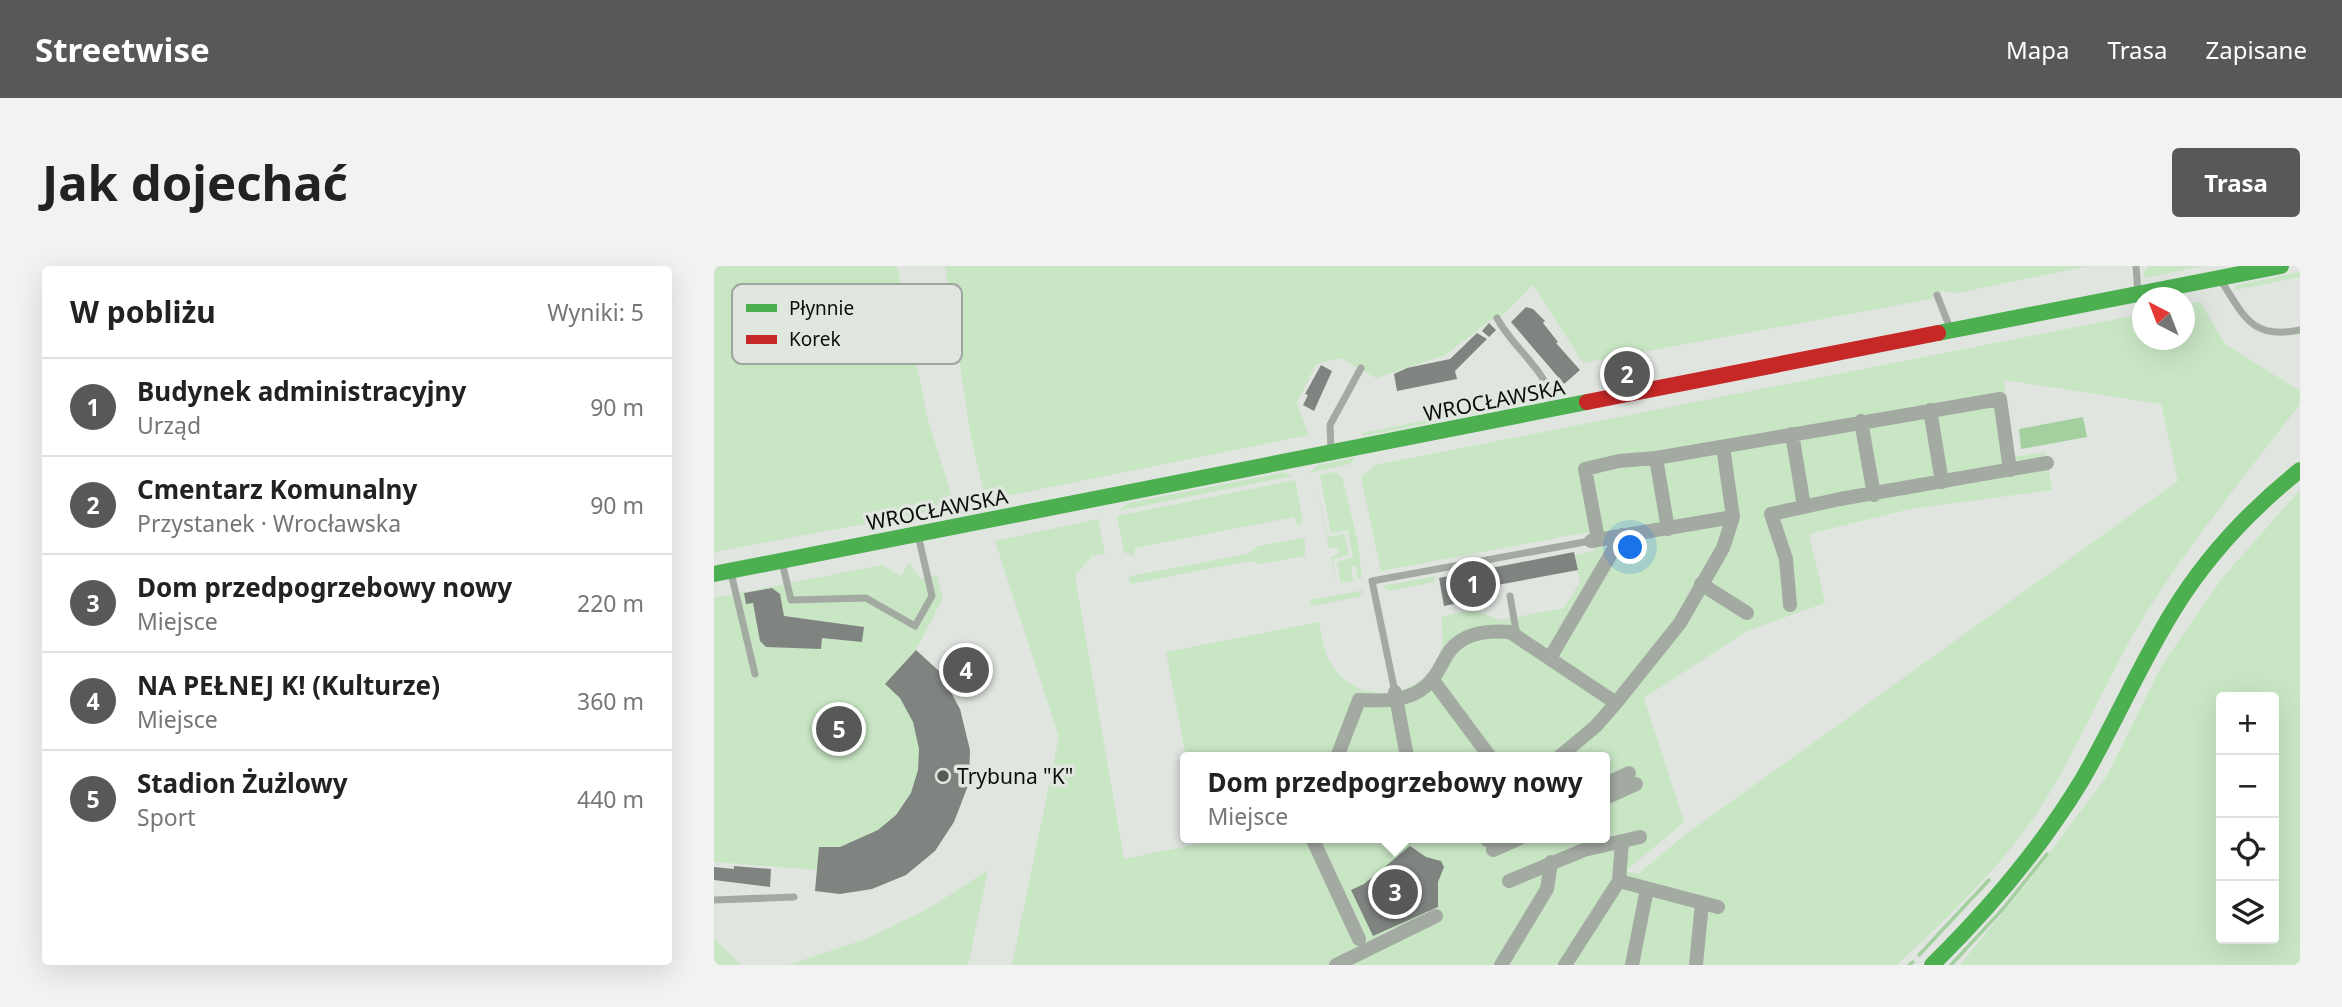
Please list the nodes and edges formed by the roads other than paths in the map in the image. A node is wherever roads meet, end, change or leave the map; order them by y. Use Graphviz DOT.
graph roads {
  1 [pos="2136,266"];
  2 [pos="2281,266"];
  3 [pos="2220,278"];
  4 [pos="2137,287"];
  5 [pos="2177,287"];
  6 [pos="1937,295"];
  7 [pos="2132,296"];
  8 [pos="1497,318"];
  9 [pos="2300,330"];
  10 [pos="1951,332"];
  11 [pos="1361,368"];
  12 [pos="1555,410"];
  13 [pos="1930,410"];
  14 [pos="1861,421"];
  15 [pos="1792,434"];
  16 [pos="1723,447"];
  17 [pos="1331,453"];
  18 [pos="1656,458"];
  19 [pos="2047,463"];
  20 [pos="2010,470"];
  21 [pos="2300,470"];
  22 [pos="1942,482"];
  23 [pos="1874,495"];
  24 [pos="1804,506"];
  25 [pos="1733,517"];
  26 [pos="1668,528"];
  27 [pos="917,534"];
  28 [pos="1622,536"];
  29 [pos="1594,540"];
  30 [pos="782,561"];
  31 [pos="731,571"];
  32 [pos="714,574"];
  33 [pos="1701,584"];
  34 [pos="1510,596"];
  35 [pos="1790,605"];
  36 [pos="1747,612"];
  37 [pos="1517,637"];
  38 [pos="1550,658"];
  39 [pos="755,674"];
  40 [pos="1432,679"];
  41 [pos="1399,695"];
  42 [pos="1616,703"];
  43 [pos="1339,752"];
  44 [pos="1406,752"];
  45 [pos="1486,752"];
  46 [pos="1565,752"];
  47 [pos="1610,784"];
  48 [pos="1610,794"];
  49 [pos="1640,837"];
  50 [pos="1622,841"];
  51 [pos="1314,843"];
  52 [pos="1551,862"];
  53 [pos="1509,881"];
  54 [pos="1619,881"];
  55 [pos="1647,889"];
  56 [pos="794,897"];
  57 [pos="714,900"];
  58 [pos="1702,903"];
  59 [pos="1717,907"];
  60 [pos="1436,916"];
  61 [pos="1359,940"];
  62 [pos="1336,965"];
  63 [pos="1501,965"];
  64 [pos="1565,965"];
  65 [pos="1632,965"];
  66 [pos="1696,965"];
  67 [pos="1932,965"];
  1 -- 4 [label="lane"];
  2 -- 3 [label="main road, WROCŁAWSKA"];
  3 -- 5 [label="main road, WROCŁAWSKA"];
  3 -- 9 [label="lane"];
  6 -- 10 [label="lane"];
  7 -- 10 [label="main road, WROCŁAWSKA"];
  8 -- 12 [label="lane"];
  10 -- 12 [label="main road, WROCŁAWSKA"];
  11 -- 17 [label="lane"];
  12 -- 17 [label="main road, WROCŁAWSKA"];
  13 -- 14 [label="street"];
  13 -- 20 [label="street"];
  13 -- 22 [label="street"];
  14 -- 15 [label="street"];
  14 -- 23 [label="street"];
  15 -- 16 [label="street"];
  15 -- 24 [label="street"];
  16 -- 18 [label="street"];
  16 -- 25 [label="street"];
  17 -- 27 [label="main road, WROCŁAWSKA"];
  18 -- 26 [label="street"];
  18 -- 29 [label="street"];
  19 -- 20 [label="street"];
  20 -- 22 [label="street"];
  21 -- 67 [label="main road"];
  22 -- 23 [label="street"];
  23 -- 24 [label="street"];
  24 -- 35 [label="street"];
  25 -- 26 [label="street"];
  25 -- 33 [label="street"];
  26 -- 28 [label="street"];
  27 -- 30 [label="main road, WROCŁAWSKA"];
  27 -- 30 [label="lane"];
  28 -- 29 [label="street"];
  28 -- 38 [label="street"];
  29 -- 41 [label="lane"];
  30 -- 31 [label="main road, WROCŁAWSKA"];
  31 -- 32 [label="main road, WROCŁAWSKA"];
  31 -- 39 [label="lane"];
  33 -- 36 [label="street"];
  33 -- 42 [label="street"];
  34 -- 37 [label="lane"];
  37 -- 38 [label="street"];
  37 -- 40 [label="street"];
  38 -- 42 [label="street"];
  40 -- 41 [label="street"];
  40 -- 45 [label="street"];
  41 -- 43 [label="street"];
  41 -- 44 [label="street"];
  42 -- 46 [label="street"];
  47 -- 48 [label="street"];
  49 -- 50 [label="street"];
  50 -- 52 [label="street"];
  50 -- 54 [label="street"];
  51 -- 61 [label="street"];
  52 -- 53 [label="street"];
  52 -- 63 [label="street"];
  54 -- 55 [label="street"];
  54 -- 64 [label="street"];
  55 -- 58 [label="street"];
  55 -- 65 [label="street"];
  56 -- 57 [label="lane"];
  58 -- 59 [label="street"];
  58 -- 66 [label="street"];
  60 -- 62 [label="street"];
}
